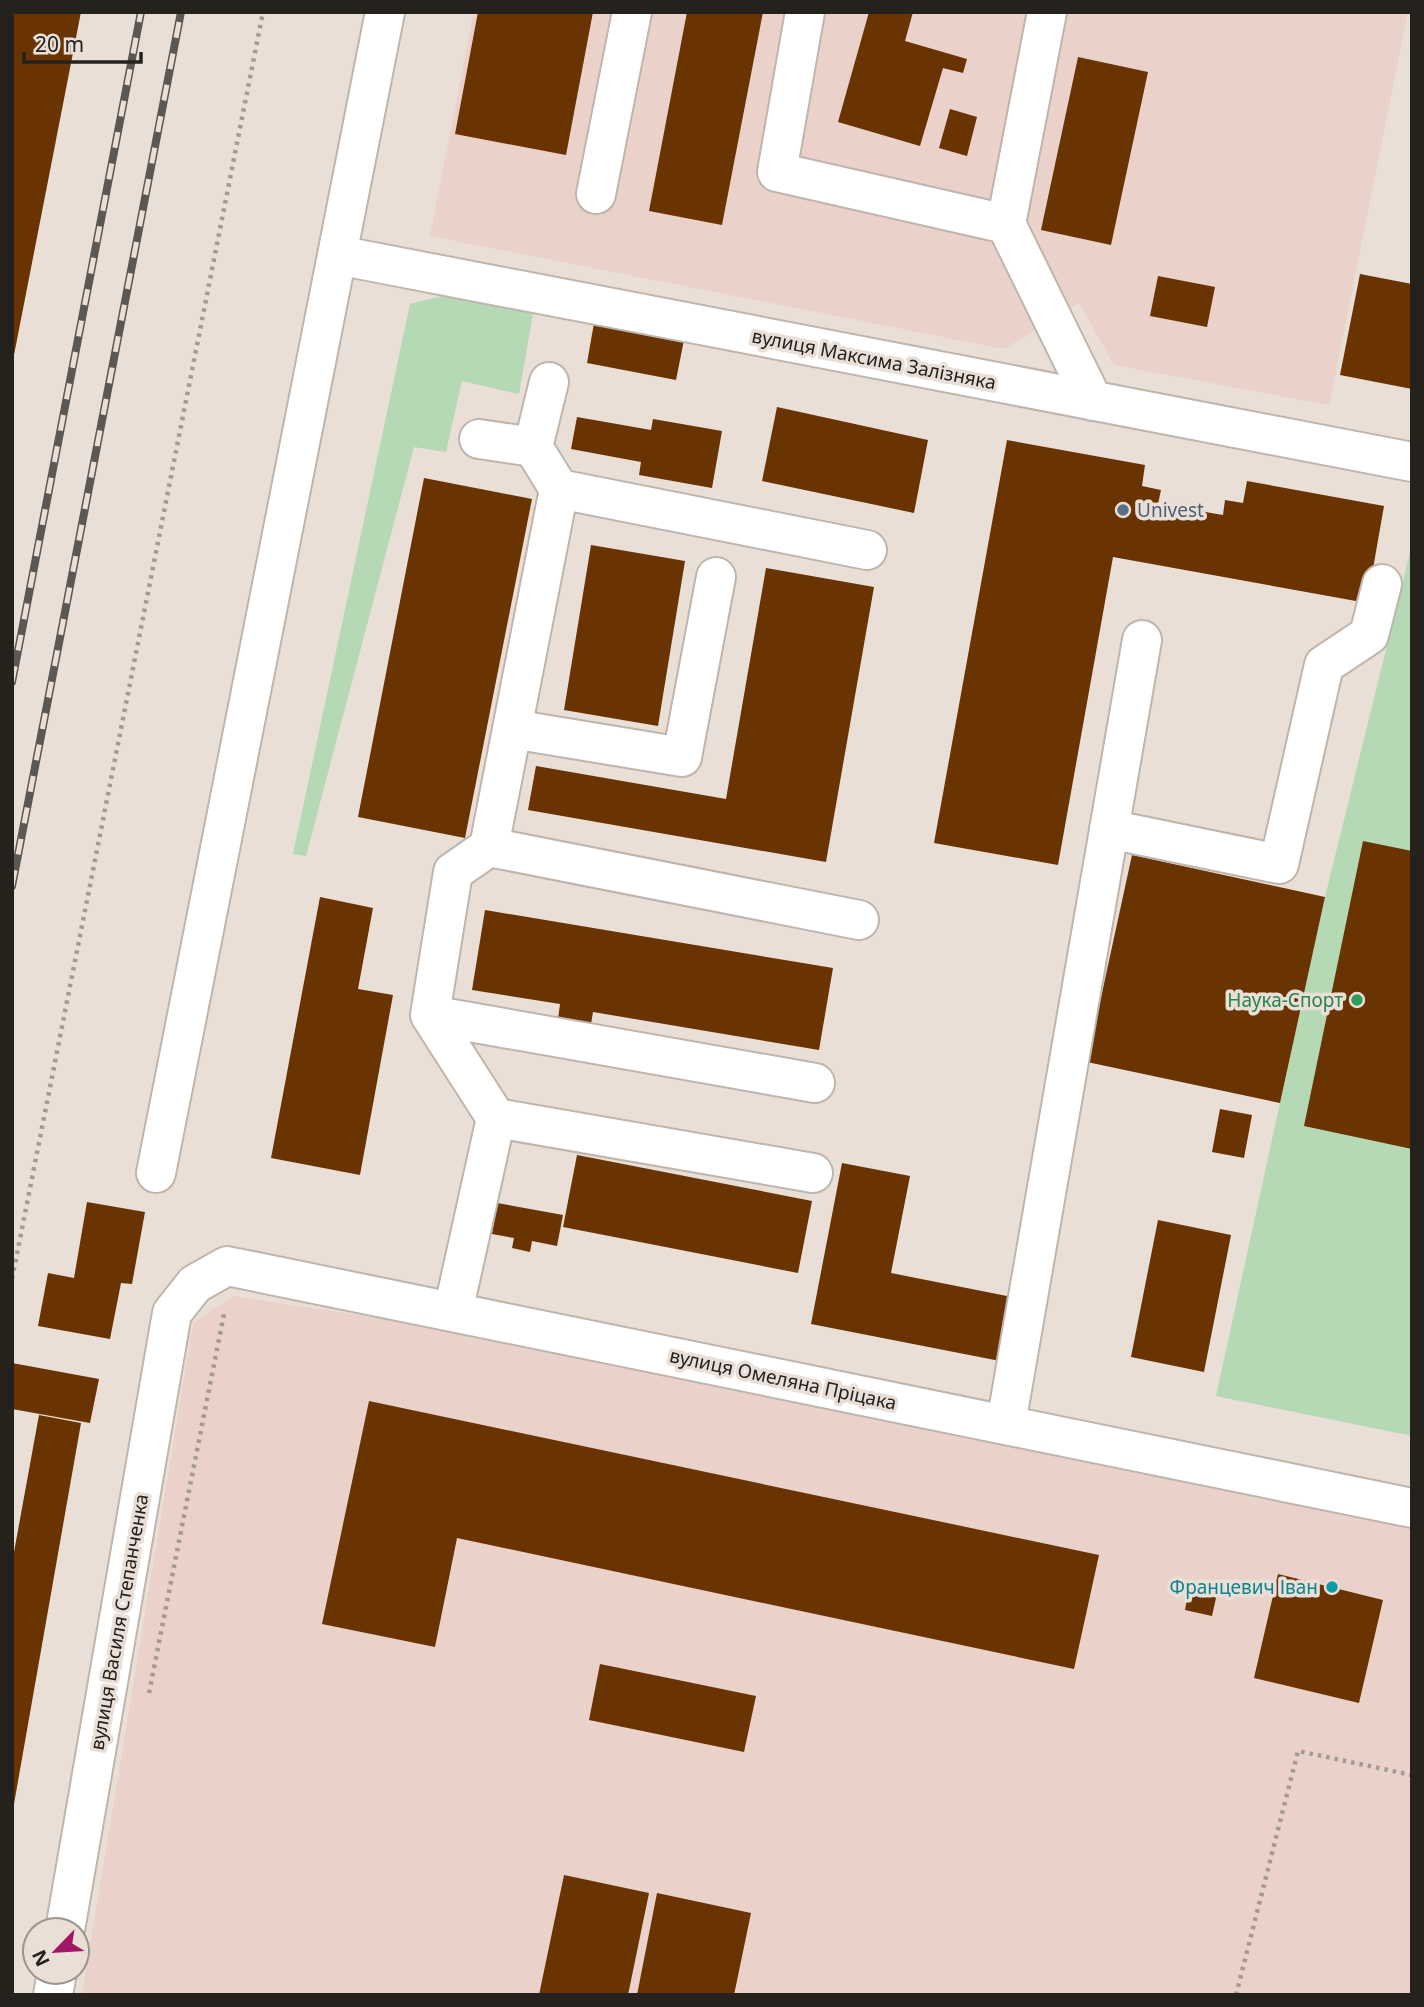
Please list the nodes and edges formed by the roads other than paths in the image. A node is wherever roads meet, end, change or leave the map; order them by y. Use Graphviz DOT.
graph roads {
  1 [pos="385,12"];
  2 [pos="632,12"];
  3 [pos="805,12"];
  4 [pos="1047,12"];
  5 [pos="596,194"];
  6 [pos="1006,224"];
  7 [pos="337,255"];
  8 [pos="550,382"];
  9 [pos="1093,401"];
  10 [pos="480,439"];
  11 [pos="533,447"];
  12 [pos="1412,462"];
  13 [pos="559,489"];
  14 [pos="867,550"];
  15 [pos="716,577"];
  16 [pos="1382,584"];
  17 [pos="1142,640"];
  18 [pos="512,729"];
  19 [pos="1109,829"];
  20 [pos="489,847"];
  21 [pos="859,920"];
  22 [pos="430,1015"];
  23 [pos="815,1083"];
  24 [pos="496,1118"];
  25 [pos="156,1173"];
  26 [pos="813,1173"];
  27 [pos="453,1312"];
  28 [pos="173,1313"];
  29 [pos="1006,1424"];
  30 [pos="1412,1508"];
  31 [pos="67,1916"];
  1 -- 7 [label="street"];
  2 -- 5 [label="street"];
  3 -- 6 [label="street"];
  4 -- 6 [label="street"];
  6 -- 9 [label="street"];
  7 -- 9 [label="street, вулиця Максима Залізняка"];
  7 -- 25 [label="street"];
  8 -- 11 [label="street"];
  9 -- 12 [label="street, вулиця Максима Залізняка"];
  10 -- 11 [label="street"];
  11 -- 13 [label="street"];
  13 -- 14 [label="street"];
  13 -- 18 [label="street"];
  15 -- 18 [label="street"];
  16 -- 19 [label="street"];
  17 -- 19 [label="street"];
  18 -- 20 [label="street"];
  19 -- 29 [label="street"];
  20 -- 21 [label="street"];
  20 -- 22 [label="street"];
  22 -- 23 [label="street"];
  22 -- 24 [label="street"];
  24 -- 26 [label="street"];
  24 -- 27 [label="street"];
  27 -- 28 [label="street, вулиця Омеляна Пріцака"];
  27 -- 29 [label="street, вулиця Омеляна Пріцака"];
  28 -- 31 [label="street, вулиця Василя Степанченка"];
  29 -- 30 [label="street, вулиця Омеляна Пріцака"];
}
